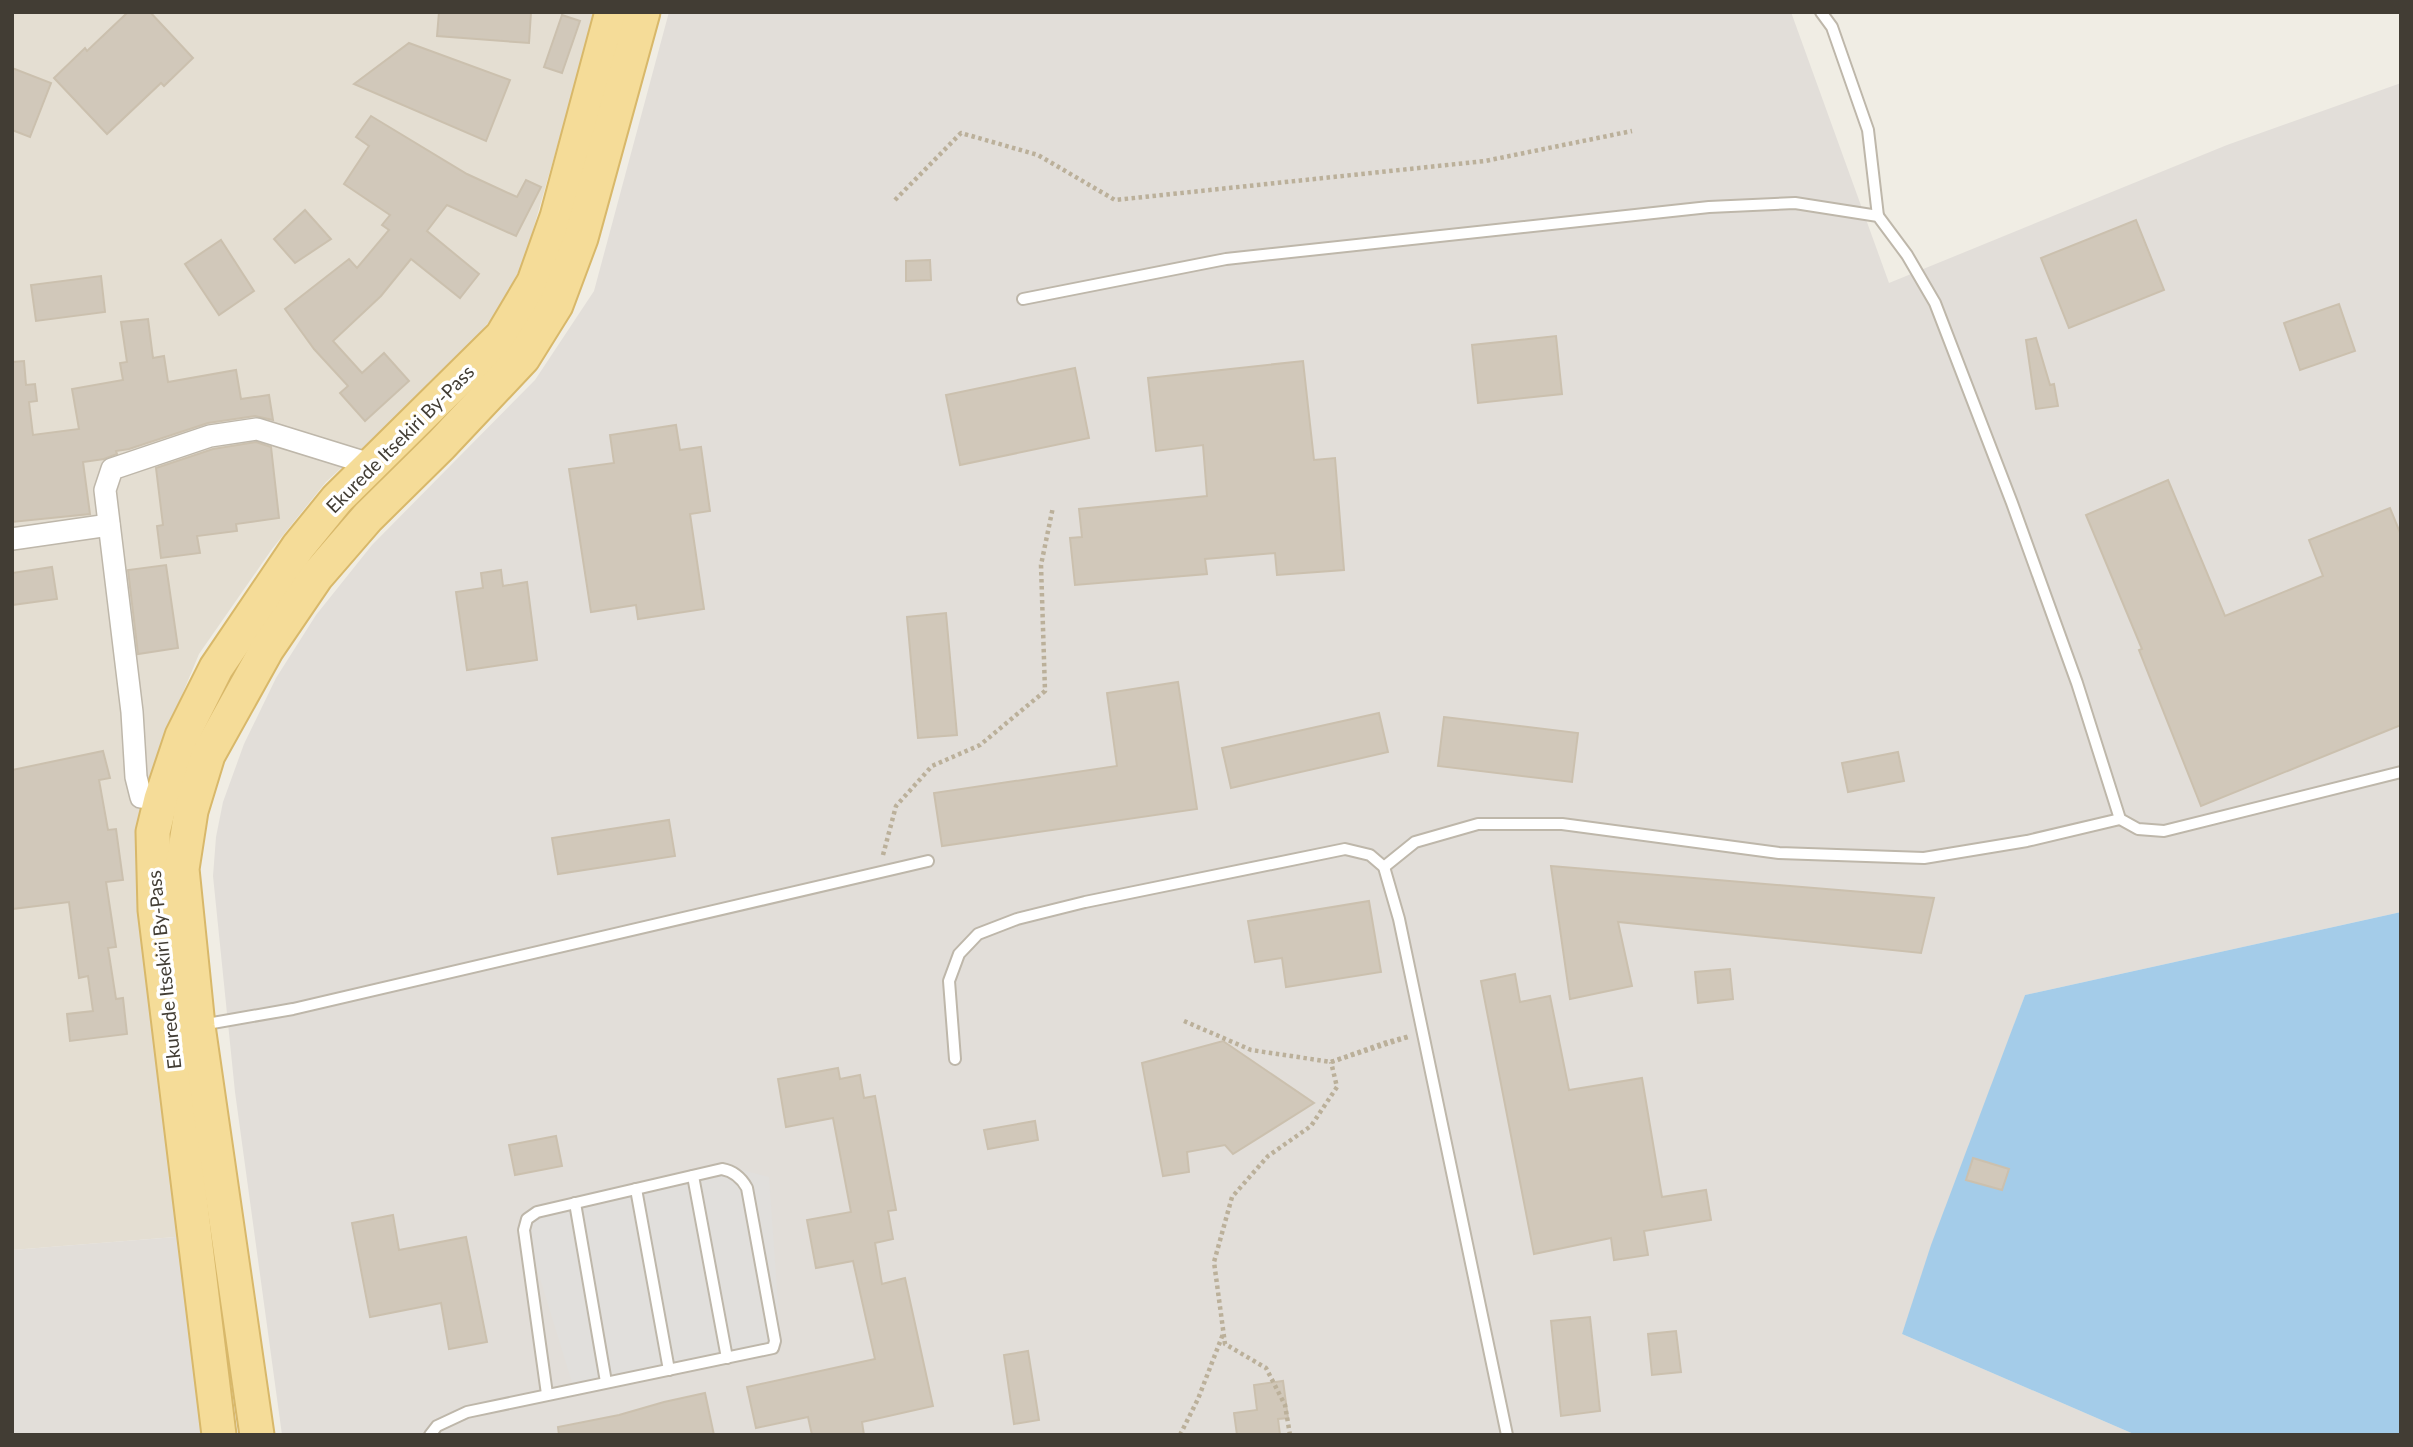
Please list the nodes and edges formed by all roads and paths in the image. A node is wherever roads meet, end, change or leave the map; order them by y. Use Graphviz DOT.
graph roads {
  1 [pos="612,12"];
  2 [pos="643,12"];
  3 [pos="1821,12"];
  4 [pos="1632,131"];
  5 [pos="895,200"];
  6 [pos="1878,216"];
  7 [pos="1023,299"];
  8 [pos="370,464"];
  9 [pos="1053,507"];
  10 [pos="108,524"];
  11 [pos="12,539"];
  12 [pos="2401,772"];
  13 [pos="161,799"];
  14 [pos="2120,818"];
  15 [pos="928,861"];
  16 [pos="1384,867"];
  17 [pos="878,873"];
  18 [pos="1184,1021"];
  19 [pos="198,1026"];
  20 [pos="1423,1032"];
  21 [pos="955,1059"];
  22 [pos="1331,1062"];
  23 [pos="693,1176"];
  24 [pos="636,1189"];
  25 [pos="575,1203"];
  26 [pos="1224,1333"];
  27 [pos="726,1358"];
  28 [pos="669,1370"];
  29 [pos="607,1382"];
  30 [pos="547,1394"];
  31 [pos="219,1435"];
  32 [pos="257,1435"];
  33 [pos="430,1435"];
  34 [pos="1180,1435"];
  35 [pos="1290,1435"];
  36 [pos="1507,1435"];
  1 -- 8 [label="main road, Ekurede Itsekiri By-Pass"];
  2 -- 19 [label="main road, Ekurede Itsekiri By-Pass"];
  3 -- 6 [label="lane"];
  4 -- 5 [label="path"];
  6 -- 7 [label="lane"];
  6 -- 14 [label="lane"];
  8 -- 10 [label="street"];
  8 -- 13 [label="main road, Ekurede Itsekiri By-Pass"];
  9 -- 17 [label="path"];
  10 -- 11 [label="street"];
  10 -- 13 [label="street"];
  12 -- 14 [label="lane"];
  13 -- 31 [label="main road, Ekurede Itsekiri By-Pass"];
  14 -- 16 [label="lane"];
  15 -- 17 [label="lane"];
  16 -- 20 [label="lane"];
  16 -- 21 [label="lane"];
  17 -- 19 [label="lane"];
  18 -- 22 [label="path"];
  19 -- 32 [label="main road, Ekurede Itsekiri By-Pass"];
  20 -- 22 [label="path"];
  20 -- 36 [label="lane"];
  22 -- 26 [label="path"];
  23 -- 24 [label="lane"];
  23 -- 27 [label="lane"];
  23 -- 27 [label="lane"];
  24 -- 25 [label="lane"];
  24 -- 28 [label="lane"];
  25 -- 29 [label="lane"];
  25 -- 30 [label="lane"];
  26 -- 34 [label="path"];
  26 -- 35 [label="path"];
  27 -- 28 [label="lane"];
  28 -- 29 [label="lane"];
  29 -- 30 [label="lane"];
  30 -- 33 [label="lane"];
}
